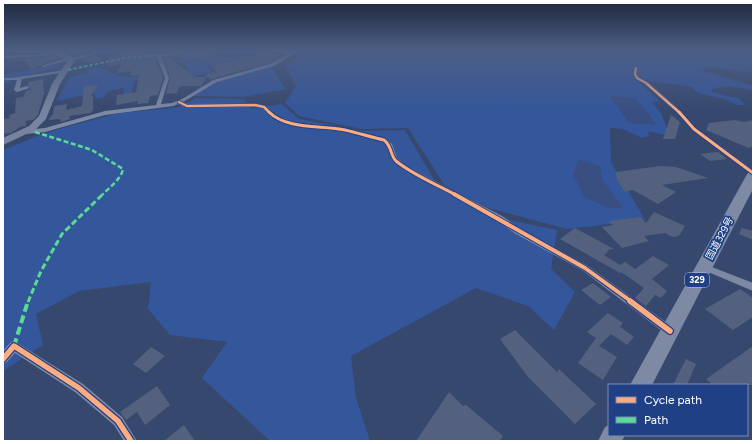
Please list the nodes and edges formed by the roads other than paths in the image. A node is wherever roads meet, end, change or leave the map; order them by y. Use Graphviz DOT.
graph roads {
  1 [pos="64,71"];
  2 [pos="164,71"];
  3 [pos="252,71"];
  4 [pos="636,71"];
  5 [pos="20,78"];
  6 [pos="3,79"];
  7 [pos="27,88"];
  8 [pos="180,102"];
  9 [pos="158,106"];
  10 [pos="25,132"];
  11 [pos="3,142"];
  12 [pos="753,174"];
  13 [pos="704,267"];
  14 [pos="753,287"];
  15 [pos="670,331"];
  16 [pos="3,359"];
  17 [pos="642,384"];
  18 [pos="131,441"];
  1 -- 5 [label="street"];
  1 -- 10 [label="main road"];
  2 -- 9 [label="street"];
  3 -- 8 [label="street"];
  4 -- 12 [label="street"];
  5 -- 6 [label="street"];
  5 -- 7 [label="street"];
  8 -- 9 [label="street"];
  8 -- 15 [label="street"];
  9 -- 10 [label="street"];
  10 -- 11 [label="main road"];
  12 -- 13 [label="highway, 国道329号 / 329"];
  13 -- 14 [label="street"];
  13 -- 15 [label="highway, 国道329号 / 329"];
  15 -- 17 [label="highway, 国道329号 / 329"];
  16 -- 18 [label="street"];
}
